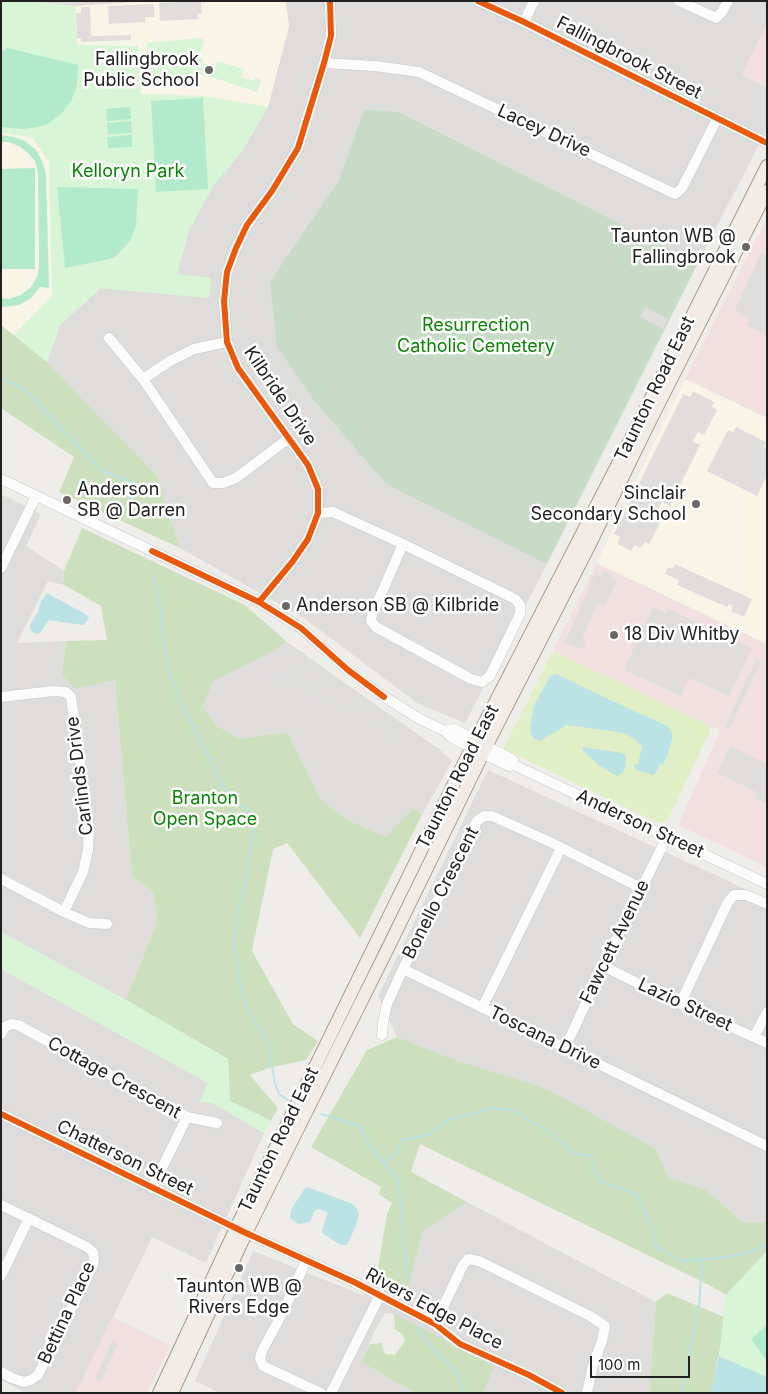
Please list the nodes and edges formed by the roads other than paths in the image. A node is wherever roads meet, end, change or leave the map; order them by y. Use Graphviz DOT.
graph roads {
  1 [pos="330,1"];
  2 [pos="478,1"];
  3 [pos="534,1"];
  4 [pos="679,1"];
  5 [pos="728,1"];
  6 [pos="524,22"];
  7 [pos="324,63"];
  8 [pos="717,119"];
  9 [pos="767,142"];
  10 [pos="767,166"];
  11 [pos="767,191"];
  12 [pos="109,338"];
  13 [pos="227,342"];
  14 [pos="143,379"];
  15 [pos="289,438"];
  16 [pos="1,479"];
  17 [pos="36,496"];
  18 [pos="318,513"];
  19 [pos="403,544"];
  20 [pos="1,568"];
  21 [pos="259,602"];
  22 [pos="1,697"];
  23 [pos="479,747"];
  24 [pos="667,837"];
  25 [pos="561,848"];
  26 [pos="1,879"];
  27 [pos="767,884"];
  28 [pos="641,888"];
  29 [pos="767,904"];
  30 [pos="64,912"];
  31 [pos="107,924"];
  32 [pos="603,966"];
  33 [pos="403,969"];
  34 [pos="680,1004"];
  35 [pos="482,1008"];
  36 [pos="767,1012"];
  37 [pos="1,1034"];
  38 [pos="382,1035"];
  39 [pos="754,1037"];
  40 [pos="767,1043"];
  41 [pos="565,1048"];
  42 [pos="1,1114"];
  43 [pos="187,1117"];
  44 [pos="217,1123"];
  45 [pos="767,1146"];
  46 [pos="152,1188"];
  47 [pos="1,1205"];
  48 [pos="29,1218"];
  49 [pos="241,1231"];
  50 [pos="306,1261"];
  51 [pos="1,1276"];
  52 [pos="380,1296"];
  53 [pos="435,1324"];
  54 [pos="1,1372"];
  55 [pos="159,1393"];
  56 [pos="172,1393"];
  57 [pos="320,1393"];
  58 [pos="331,1393"];
  59 [pos="562,1393"];
  60 [pos="587,1393"];
  1 -- 7 [label="street, Kilbride Drive"];
  2 -- 6 [label="street, Fallingbrook Street"];
  3 -- 6 [label="street"];
  4 -- 5 [label="street"];
  6 -- 8 [label="street, Fallingbrook Street"];
  7 -- 8 [label="street, Lacey Drive"];
  7 -- 13 [label="street, Kilbride Drive"];
  8 -- 9 [label="street, Fallingbrook Street"];
  10 -- 23 [label="main road, Taunton Road East"];
  11 -- 23 [label="main road, Taunton Road East"];
  12 -- 14 [label="street"];
  13 -- 14 [label="street"];
  13 -- 15 [label="street, Kilbride Drive"];
  14 -- 15 [label="street"];
  15 -- 18 [label="street, Kilbride Drive"];
  16 -- 17 [label="street, Anderson Street"];
  17 -- 20 [label="street"];
  17 -- 21 [label="street, Anderson Street"];
  18 -- 19 [label="street"];
  18 -- 21 [label="street, Kilbride Drive"];
  19 -- 19 [label="street"];
  21 -- 23 [label="street, Anderson Street"];
  22 -- 30 [label="street, Carlinds Drive"];
  23 -- 24 [label="street, Anderson Street"];
  23 -- 49 [label="main road, Taunton Road East"];
  24 -- 27 [label="street, Anderson Street"];
  24 -- 28 [label="street, Fawcett Avenue"];
  25 -- 28 [label="street"];
  25 -- 33 [label="street, Bonello Crescent"];
  25 -- 35 [label="street, Toscana Drive"];
  26 -- 30 [label="street"];
  28 -- 32 [label="street, Fawcett Avenue"];
  29 -- 34 [label="street"];
  30 -- 31 [label="street"];
  32 -- 34 [label="street, Lazio Street"];
  32 -- 41 [label="street, Fawcett Avenue"];
  33 -- 35 [label="street, Bonello Crescent"];
  33 -- 38 [label="street"];
  34 -- 39 [label="street, Lazio Street"];
  35 -- 41 [label="street, Toscana Drive"];
  36 -- 39 [label="street"];
  37 -- 43 [label="street, Cottage Crescent"];
  39 -- 40 [label="street, Lazio Street"];
  41 -- 45 [label="street, Toscana Drive"];
  42 -- 46 [label="street, Chatterson Street"];
  43 -- 44 [label="street"];
  43 -- 46 [label="street, Cottage Crescent"];
  46 -- 49 [label="street, Chatterson Street"];
  47 -- 48 [label="street, Bettina Place"];
  48 -- 51 [label="street"];
  48 -- 54 [label="street, Bettina Place"];
  49 -- 50 [label="street, Rivers Edge Place"];
  49 -- 55 [label="main road, Taunton Road East"];
  49 -- 56 [label="main road, Taunton Road East"];
  50 -- 52 [label="street, Rivers Edge Place"];
  50 -- 57 [label="street"];
  52 -- 53 [label="street, Rivers Edge Place"];
  52 -- 58 [label="street"];
  53 -- 59 [label="street, Rivers Edge Place"];
  53 -- 60 [label="street, Rivers Edge Place"];
}
